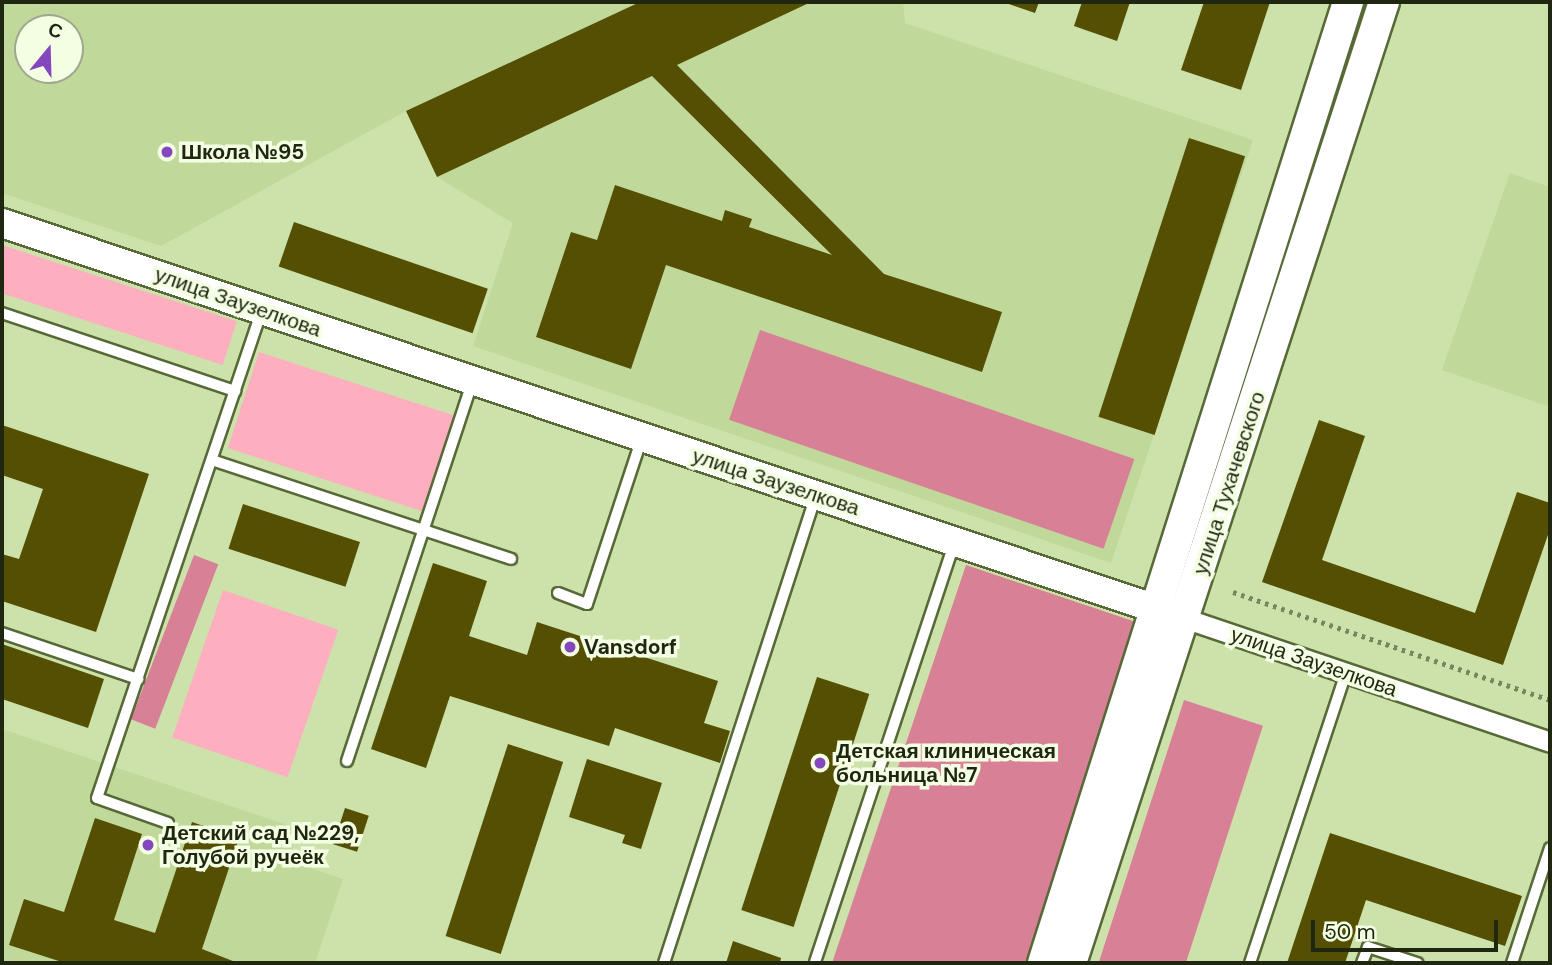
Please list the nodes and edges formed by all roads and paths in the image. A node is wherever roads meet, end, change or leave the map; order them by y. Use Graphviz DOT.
graph roads {
  1 [pos="1348,2"];
  2 [pos="1384,2"];
  3 [pos="2,223"];
  4 [pos="262,310"];
  5 [pos="2,313"];
  6 [pos="473,381"];
  7 [pos="235,391"];
  8 [pos="642,437"];
  9 [pos="212,460"];
  10 [pos="816,496"];
  11 [pos="424,531"];
  12 [pos="955,542"];
  13 [pos="511,559"];
  14 [pos="1233,592"];
  15 [pos="558,593"];
  16 [pos="1155,609"];
  17 [pos="1184,618"];
  18 [pos="2,633"];
  19 [pos="1346,673"];
  20 [pos="138,679"];
  21 [pos="1550,700"];
  22 [pos="1550,742"];
  23 [pos="347,761"];
  24 [pos="167,823"];
  25 [pos="1550,848"];
  26 [pos="815,962"];
  27 [pos="664,963"];
  28 [pos="1043,963"];
  29 [pos="1071,963"];
  30 [pos="1250,963"];
  31 [pos="1362,963"];
  32 [pos="1417,963"];
  33 [pos="1512,963"];
  1 -- 16 [label="main road, улица Тухачевского"];
  2 -- 17 [label="main road, улица Тухачевского"];
  3 -- 4 [label="street, улица Заузелкова"];
  4 -- 6 [label="street, улица Заузелкова"];
  4 -- 7 [label="lane"];
  5 -- 7 [label="lane"];
  6 -- 8 [label="street, улица Заузелкова"];
  6 -- 11 [label="lane"];
  7 -- 9 [label="lane"];
  8 -- 10 [label="street, улица Заузелкова"];
  8 -- 15 [label="lane"];
  9 -- 11 [label="lane"];
  9 -- 20 [label="lane"];
  10 -- 12 [label="street, улица Заузелкова"];
  10 -- 27 [label="lane"];
  11 -- 13 [label="lane"];
  11 -- 23 [label="lane"];
  12 -- 16 [label="street, улица Заузелкова"];
  12 -- 26 [label="lane"];
  14 -- 21 [label="path"];
  16 -- 17 [label="street, улица Заузелкова"];
  16 -- 28 [label="main road, улица Тухачевского"];
  17 -- 19 [label="street, улица Заузелкова"];
  17 -- 29 [label="main road, улица Тухачевского"];
  18 -- 20 [label="lane"];
  19 -- 22 [label="street, улица Заузелкова"];
  19 -- 30 [label="lane"];
  20 -- 24 [label="lane"];
  25 -- 33 [label="lane"];
  31 -- 32 [label="lane"];
}
